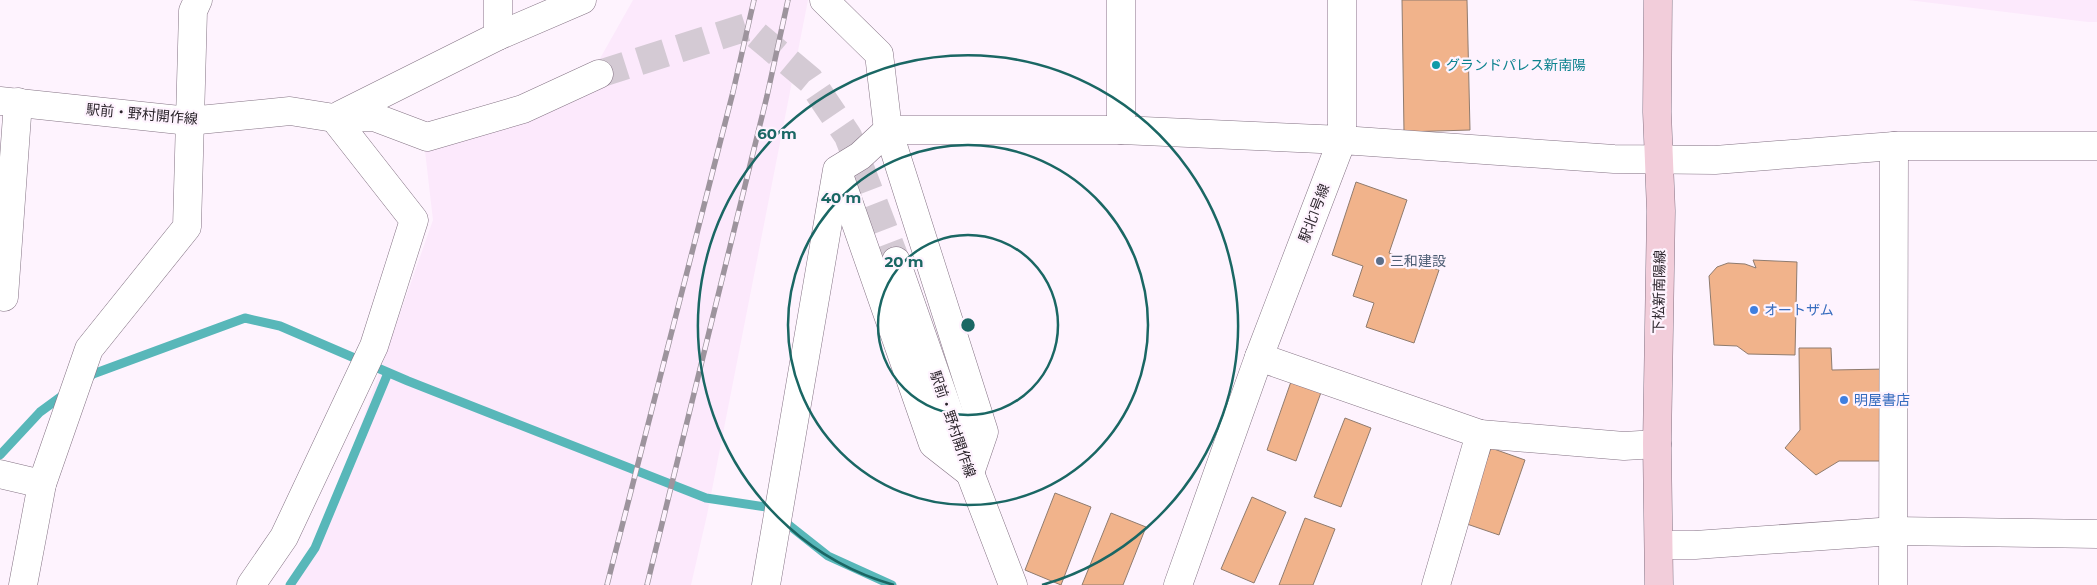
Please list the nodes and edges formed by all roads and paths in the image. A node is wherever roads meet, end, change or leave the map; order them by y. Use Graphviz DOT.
graph roads {
  1 [pos="198,0"];
  2 [pos="498,0"];
  3 [pos="582,0"];
  4 [pos="824,0"];
  5 [pos="1121,0"];
  6 [pos="1342,0"];
  7 [pos="1658,0"];
  8 [pos="498,36"];
  9 [pos="599,74"];
  10 [pos="9,101"];
  11 [pos="334,118"];
  12 [pos="189,121"];
  13 [pos="888,130"];
  14 [pos="1121,130"];
  15 [pos="1342,140"];
  16 [pos="1894,146"];
  17 [pos="2097,146"];
  18 [pos="1659,160"];
  19 [pos="837,170"];
  20 [pos="896,261"];
  21 [pos="4,297"];
  22 [pos="1259,357"];
  23 [pos="1480,434"];
  24 [pos="1657,444"];
  25 [pos="970,473"];
  26 [pos="0,474"];
  27 [pos="42,484"];
  28 [pos="1894,530"];
  29 [pos="2097,534"];
  30 [pos="1659,545"];
  31 [pos="23,585"];
  32 [pos="251,585"];
  33 [pos="766,585"];
  34 [pos="1013,585"];
  35 [pos="1178,585"];
  36 [pos="1436,585"];
  37 [pos="1659,585"];
  38 [pos="1893,585"];
  1 -- 12 [label="street"];
  2 -- 8 [label="street"];
  3 -- 8 [label="street"];
  4 -- 13 [label="street"];
  5 -- 14 [label="street"];
  6 -- 15 [label="street"];
  7 -- 18 [label="main road, 下松新南陽線"];
  8 -- 11 [label="street"];
  9 -- 11 [label="street, 駅前・野村開作線"];
  10 -- 12 [label="street, 駅前・野村開作線"];
  10 -- 21 [label="street"];
  11 -- 12 [label="street, 駅前・野村開作線"];
  11 -- 32 [label="street"];
  12 -- 27 [label="street"];
  13 -- 14 [label="street"];
  13 -- 19 [label="street"];
  13 -- 25 [label="street"];
  14 -- 15 [label="street"];
  15 -- 18 [label="street"];
  15 -- 22 [label="street, 駅北1号線"];
  16 -- 17 [label="street"];
  16 -- 18 [label="street"];
  16 -- 28 [label="street"];
  18 -- 24 [label="main road, 下松新南陽線"];
  19 -- 25 [label="street"];
  19 -- 33 [label="street"];
  20 -- 25 [label="street, 駅前・野村開作線"];
  22 -- 23 [label="street"];
  22 -- 35 [label="street, 駅北1号線"];
  23 -- 24 [label="street"];
  23 -- 36 [label="street"];
  24 -- 30 [label="main road, 下松新南陽線"];
  25 -- 34 [label="street, 駅前・野村開作線"];
  26 -- 27 [label="street"];
  27 -- 31 [label="street"];
  28 -- 29 [label="street"];
  28 -- 30 [label="street"];
  28 -- 38 [label="street"];
  30 -- 37 [label="main road, 下松新南陽線"];
}
